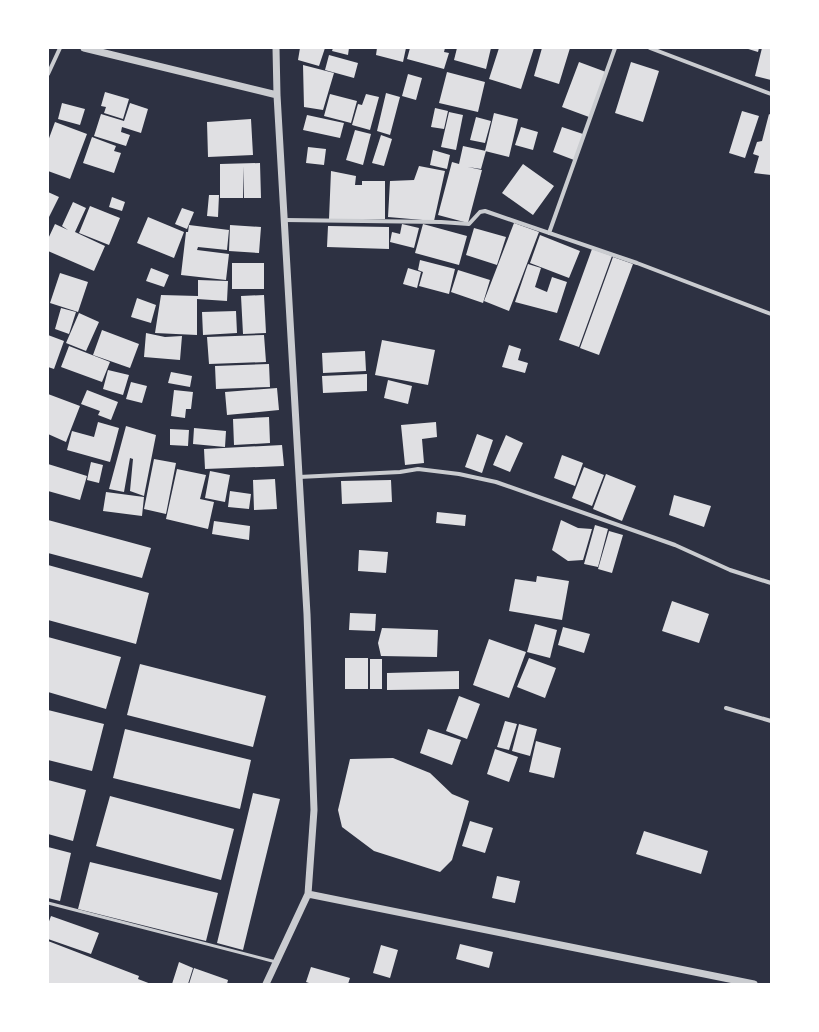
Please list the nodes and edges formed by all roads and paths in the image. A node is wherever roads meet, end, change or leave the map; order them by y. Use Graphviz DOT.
graph roads {
  1 [pos="60,48"];
  2 [pos="84,48"];
  3 [pos="276,48"];
  4 [pos="615,48"];
  5 [pos="650,48"];
  6 [pos="48,74"];
  7 [pos="771,94"];
  8 [pos="278,95"];
  9 [pos="285,220"];
  10 [pos="549,233"];
  11 [pos="771,314"];
  12 [pos="299,477"];
  13 [pos="771,583"];
  14 [pos="726,708"];
  15 [pos="771,721"];
  16 [pos="308,894"];
  17 [pos="48,903"];
  18 [pos="276,962"];
  19 [pos="733,982"];
  20 [pos="266,984"];
  21 [pos="754,984"];
  1 -- 6 [label="street"];
  2 -- 8 [label="street"];
  3 -- 8 [label="street"];
  4 -- 10 [label="street"];
  5 -- 7 [label="street"];
  8 -- 9 [label="street"];
  9 -- 10 [label="street"];
  9 -- 12 [label="street"];
  10 -- 11 [label="street"];
  12 -- 13 [label="street"];
  12 -- 16 [label="street"];
  14 -- 15 [label="street"];
  16 -- 18 [label="street"];
  16 -- 19 [label="street"];
  17 -- 18 [label="lane"];
  18 -- 20 [label="street"];
  19 -- 21 [label="street"];
}
